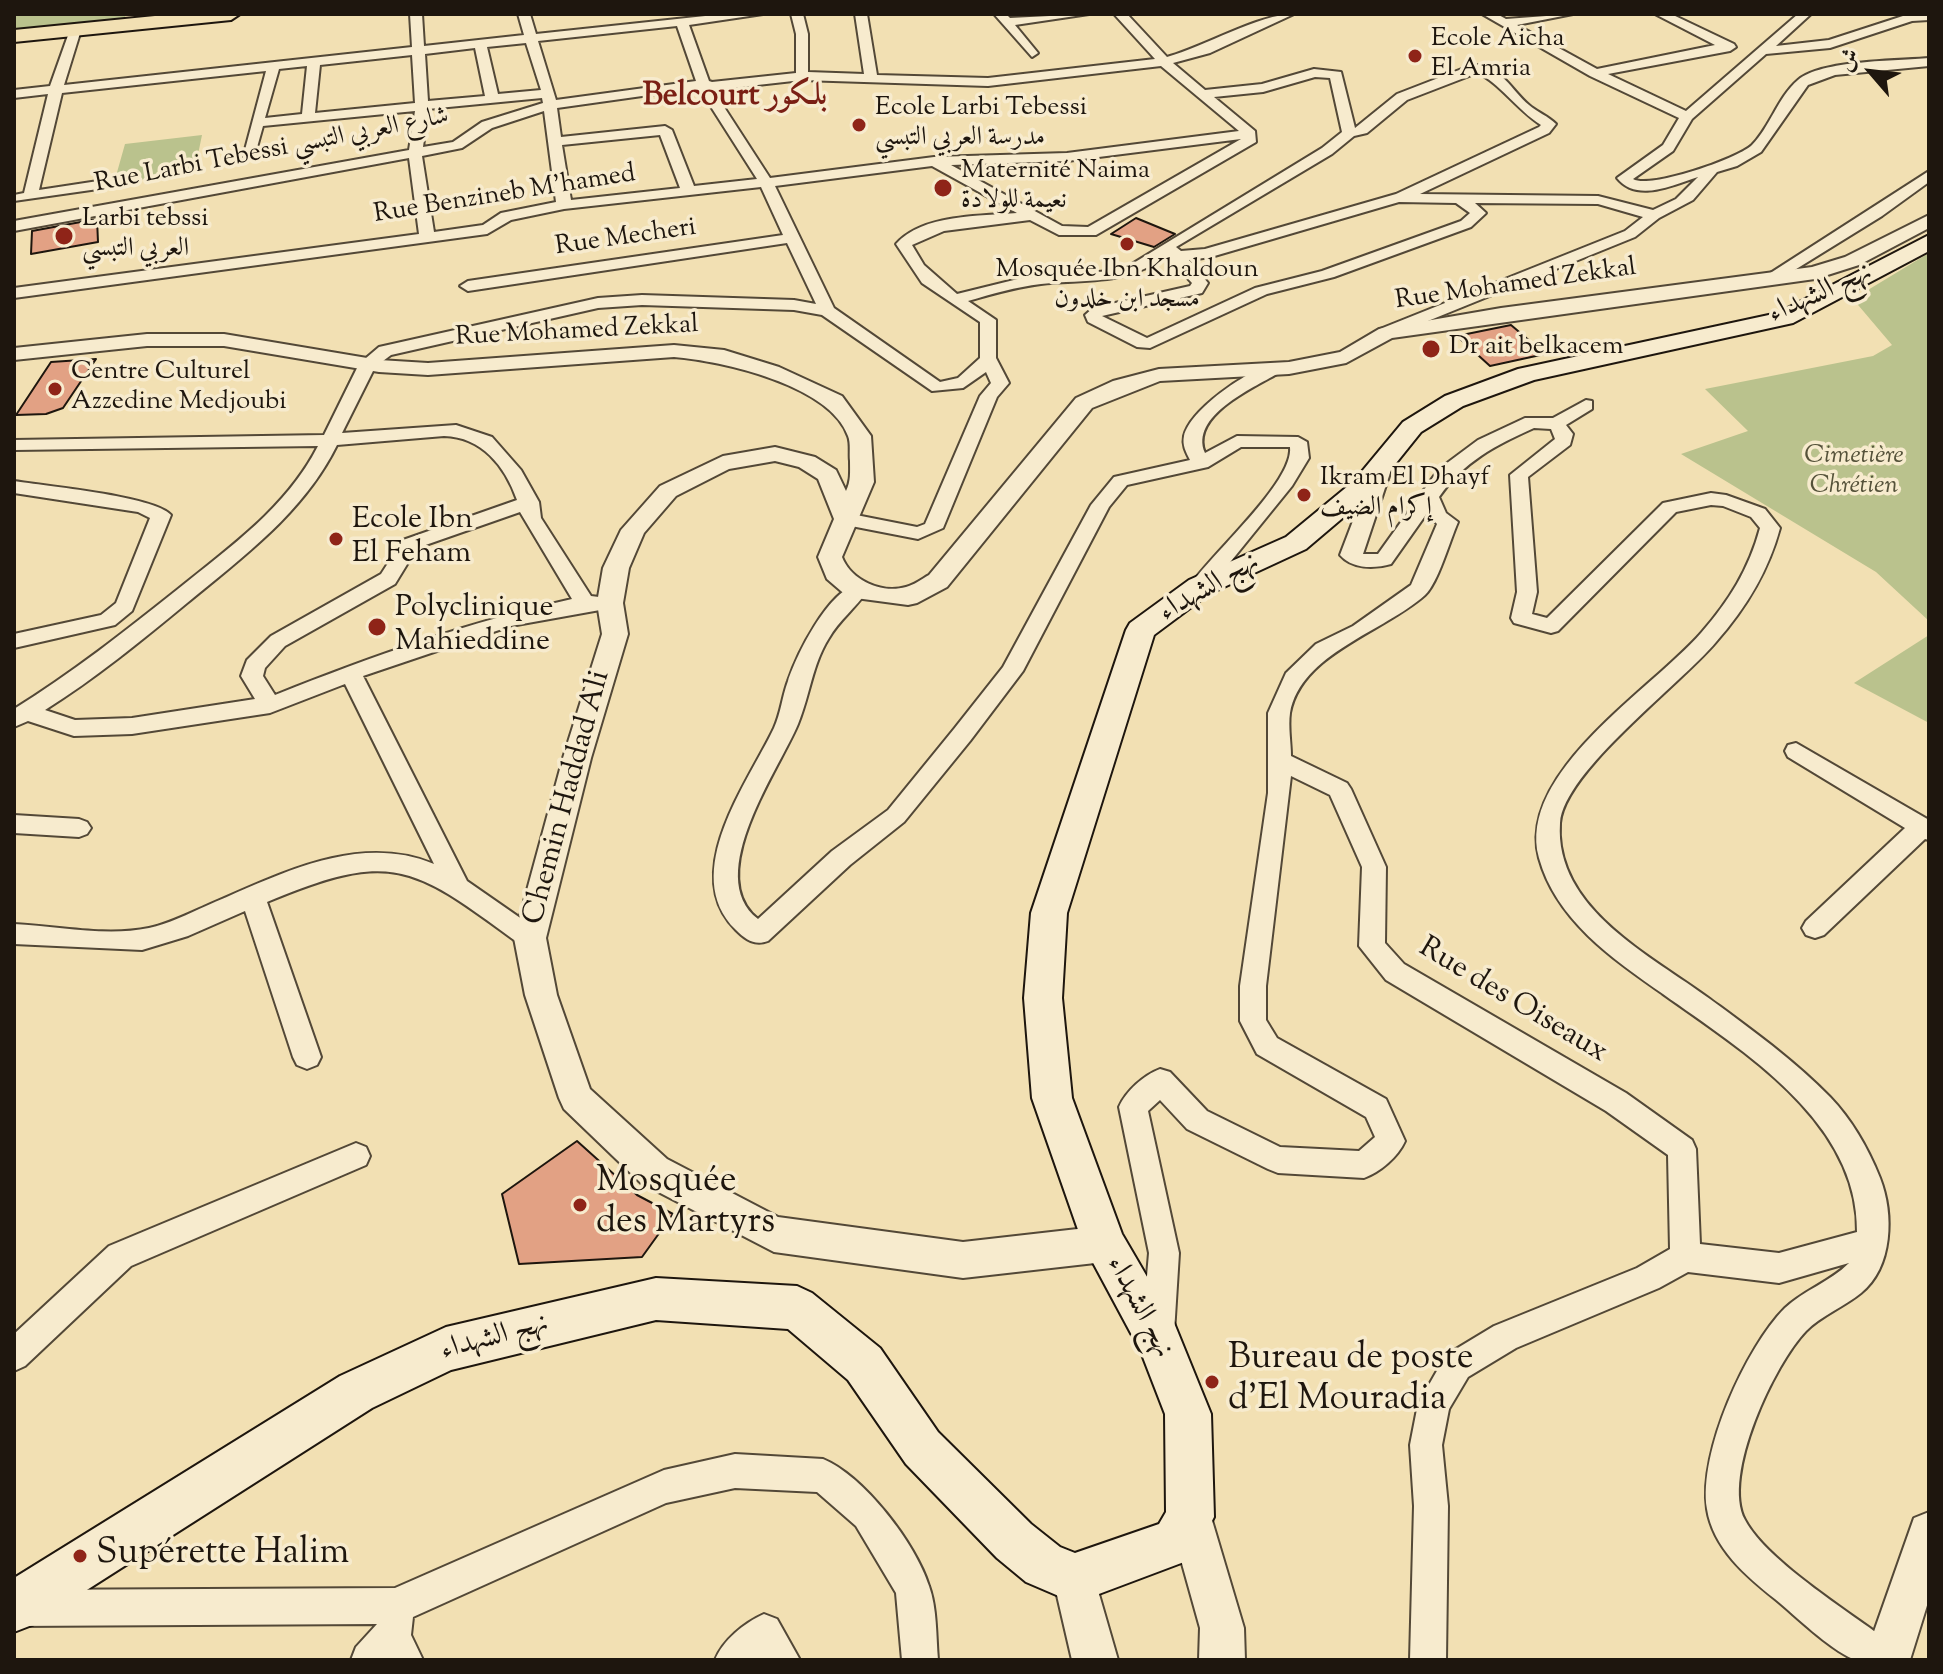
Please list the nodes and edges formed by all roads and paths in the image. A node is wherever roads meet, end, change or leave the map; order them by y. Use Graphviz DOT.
graph roads {
  1 [pos="231,14"];
  2 [pos="416,14"];
  3 [pos="524,14"];
  4 [pos="624,14"];
  5 [pos="757,14"];
  6 [pos="797,14"];
  7 [pos="861,14"];
  8 [pos="1083,14"];
  9 [pos="1120,14"];
  10 [pos="1288,14"];
  11 [pos="1488,14"];
  12 [pos="1567,14"];
  13 [pos="1661,14"];
  14 [pos="1805,14"];
  15 [pos="1929,16"];
  16 [pos="1003,18"];
  17 [pos="134,19"];
  18 [pos="682,23"];
  19 [pos="1505,23"];
  20 [pos="630,28"];
  21 [pos="75,30"];
  22 [pos="14,36"];
  23 [pos="534,40"];
  24 [pos="481,46"];
  25 [pos="1727,46"];
  26 [pos="420,51"];
  27 [pos="1032,53"];
  28 [pos="1761,53"];
  29 [pos="1164,62"];
  30 [pos="1929,62"];
  31 [pos="314,64"];
  32 [pos="273,68"];
  33 [pos="1595,73"];
  34 [pos="802,76"];
  35 [pos="871,77"];
  36 [pos="703,84"];
  37 [pos="56,89"];
  38 [pos="14,94"];
  39 [pos="1202,94"];
  40 [pos="492,98"];
  41 [pos="549,99"];
  42 [pos="422,106"];
  43 [pos="1687,117"];
  44 [pos="308,118"];
  45 [pos="257,123"];
  46 [pos="1349,133"];
  47 [pos="1250,134"];
  48 [pos="553,142"];
  49 [pos="415,154"];
  50 [pos="247,158"];
  51 [pos="934,161"];
  52 [pos="1713,167"];
  53 [pos="1929,175"];
  54 [pos="766,182"];
  55 [pos="98,185"];
  56 [pos="689,192"];
  57 [pos="30,196"];
  58 [pos="14,198"];
  59 [pos="1398,198"];
  60 [pos="1462,201"];
  61 [pos="564,205"];
  62 [pos="1654,215"];
  63 [pos="1028,216"];
  64 [pos="1929,221"];
  65 [pos="14,226"];
  66 [pos="427,237"];
  67 [pos="791,238"];
  68 [pos="1929,242"];
  69 [pos="1171,252"];
  70 [pos="1766,281"];
  71 [pos="468,286"];
  72 [pos="14,293"];
  73 [pos="955,299"];
  74 [pos="827,311"];
  75 [pos="1386,333"];
  76 [pos="14,354"];
  77 [pos="988,358"];
  78 [pos="368,364"];
  79 [pos="1271,370"];
  80 [pos="1586,405"];
  81 [pos="1556,424"];
  82 [pos="330,440"];
  83 [pos="14,445"];
  84 [pos="1386,458"];
  85 [pos="1201,463"];
  86 [pos="14,487"];
  87 [pos="1431,499"];
  88 [pos="529,502"];
  89 [pos="846,519"];
  90 [pos="1199,587"];
  91 [pos="857,591"];
  92 [pos="597,603"];
  93 [pos="14,641"];
  94 [pos="351,674"];
  95 [pos="270,705"];
  96 [pos="21,715"];
  97 [pos="1796,751"];
  98 [pos="1282,762"];
  99 [pos="14,824"];
  100 [pos="79,828"];
  101 [pos="1925,830"];
  102 [pos="457,886"];
  103 [pos="253,898"];
  104 [pos="1815,928"];
  105 [pos="14,934"];
  106 [pos="530,938"];
  107 [pos="307,1057"];
  108 [pos="356,1156"];
  109 [pos="1873,1242"];
  110 [pos="1104,1244"];
  111 [pos="1685,1257"];
  112 [pos="1158,1339"];
  113 [pos="14,1355"];
  114 [pos="1190,1517"];
  115 [pos="1929,1533"];
  116 [pos="1075,1578"];
  117 [pos="14,1608"];
  118 [pos="391,1641"];
  119 [pos="733,1660"];
  120 [pos="782,1660"];
  121 [pos="920,1660"];
  122 [pos="1095,1660"];
  123 [pos="1222,1660"];
  124 [pos="1428,1660"];
  125 [pos="1885,1660"];
  1 -- 17 [label="main road"];
  2 -- 26 [label="street"];
  3 -- 23 [label="street"];
  4 -- 20 [label="street"];
  5 -- 18 [label="street"];
  6 -- 34 [label="street"];
  7 -- 35 [label="street"];
  8 -- 16 [label="street"];
  9 -- 29 [label="street"];
  10 -- 29 [label="street, Rue Larbi Tebessi شارع العربي التبسي"];
  11 -- 19 [label="street"];
  12 -- 19 [label="street"];
  13 -- 25 [label="street"];
  14 -- 28 [label="street"];
  15 -- 28 [label="street"];
  16 -- 27 [label="street"];
  17 -- 21 [label="main road"];
  18 -- 20 [label="street"];
  18 -- 36 [label="street"];
  19 -- 33 [label="street"];
  20 -- 23 [label="street"];
  21 -- 22 [label="main road"];
  21 -- 37 [label="street"];
  23 -- 24 [label="street"];
  23 -- 41 [label="street"];
  24 -- 26 [label="street"];
  24 -- 40 [label="street"];
  25 -- 28 [label="street"];
  25 -- 33 [label="street"];
  26 -- 31 [label="street"];
  26 -- 42 [label="street"];
  28 -- 43 [label="street"];
  29 -- 35 [label="street, Rue Larbi Tebessi شارع العربي التبسي"];
  29 -- 39 [label="street"];
  30 -- 52 [label="street"];
  31 -- 32 [label="street"];
  31 -- 44 [label="street"];
  32 -- 37 [label="street"];
  32 -- 45 [label="street"];
  33 -- 43 [label="street"];
  34 -- 35 [label="street, Rue Larbi Tebessi شارع العربي التبسي"];
  34 -- 36 [label="street, Rue Larbi Tebessi شارع العربي التبسي"];
  36 -- 41 [label="street, Rue Larbi Tebessi شارع العربي التبسي"];
  36 -- 54 [label="street"];
  37 -- 38 [label="street"];
  37 -- 57 [label="street"];
  39 -- 46 [label="street"];
  39 -- 47 [label="street"];
  40 -- 41 [label="street"];
  40 -- 42 [label="street"];
  41 -- 48 [label="street"];
  41 -- 49 [label="street, Rue Larbi Tebessi شارع العربي التبسي"];
  42 -- 44 [label="street"];
  42 -- 49 [label="street"];
  43 -- 52 [label="street"];
  44 -- 45 [label="street"];
  45 -- 50 [label="street"];
  46 -- 59 [label="street"];
  46 -- 69 [label="street"];
  47 -- 51 [label="street, Rue Benzineb M'hamed"];
  47 -- 63 [label="street"];
  48 -- 56 [label="street"];
  48 -- 61 [label="street"];
  49 -- 65 [label="street, Rue Larbi Tebessi شارع العربي التبسي"];
  49 -- 66 [label="street"];
  51 -- 54 [label="street, Rue Benzineb M'hamed"];
  51 -- 63 [label="street"];
  52 -- 62 [label="street"];
  53 -- 70 [label="street"];
  54 -- 56 [label="street, Rue Benzineb M'hamed"];
  54 -- 67 [label="street"];
  55 -- 57 [label="street"];
  56 -- 61 [label="street, Rue Benzineb M'hamed"];
  57 -- 58 [label="street"];
  59 -- 60 [label="street"];
  59 -- 69 [label="street"];
  60 -- 62 [label="street"];
  60 -- 69 [label="street"];
  61 -- 66 [label="street, Rue Benzineb M'hamed"];
  62 -- 75 [label="street"];
  63 -- 73 [label="street"];
  64 -- 70 [label="street, Rue Mohamed Zekkal"];
  66 -- 72 [label="street, Rue Benzineb M'hamed"];
  67 -- 71 [label="street, Rue Mecheri"];
  67 -- 74 [label="street"];
  68 -- 84 [label="main road, نهج الشهداء"];
  69 -- 73 [label="street"];
  70 -- 75 [label="street, Rue Mohamed Zekkal"];
  73 -- 77 [label="street"];
  74 -- 77 [label="street"];
  74 -- 78 [label="street"];
  75 -- 79 [label="street, Rue Mohamed Zekkal"];
  76 -- 78 [label="street, Rue Mohamed Zekkal"];
  77 -- 89 [label="street"];
  78 -- 82 [label="street"];
  78 -- 89 [label="street, Rue Mohamed Zekkal"];
  79 -- 85 [label="street"];
  79 -- 91 [label="street, Rue Mohamed Zekkal"];
  80 -- 81 [label="street"];
  81 -- 87 [label="street"];
  81 -- 109 [label="street"];
  82 -- 83 [label="street"];
  82 -- 88 [label="street"];
  82 -- 96 [label="street"];
  84 -- 87 [label="street"];
  84 -- 90 [label="main road, نهج الشهداء"];
  85 -- 90 [label="street"];
  85 -- 91 [label="street"];
  86 -- 93 [label="street"];
  87 -- 98 [label="street"];
  88 -- 92 [label="street"];
  88 -- 95 [label="street"];
  89 -- 91 [label="street, Rue Mohamed Zekkal"];
  89 -- 92 [label="street, Chemin Haddad Ali"];
  90 -- 110 [label="main road, نهج الشهداء"];
  92 -- 94 [label="street"];
  92 -- 106 [label="street, Chemin Haddad Ali"];
  94 -- 95 [label="street"];
  94 -- 102 [label="street"];
  95 -- 96 [label="street"];
  97 -- 101 [label="street"];
  98 -- 111 [label="street, Rue des Oiseaux"];
  98 -- 112 [label="street"];
  99 -- 100 [label="street"];
  101 -- 104 [label="street"];
  102 -- 103 [label="street"];
  102 -- 106 [label="street"];
  103 -- 105 [label="street"];
  103 -- 107 [label="street"];
  106 -- 110 [label="street, Chemin Haddad Ali"];
  108 -- 113 [label="street"];
  109 -- 111 [label="street"];
  109 -- 125 [label="street"];
  110 -- 112 [label="main road, نهج الشهداء"];
  111 -- 124 [label="street"];
  112 -- 114 [label="main road, نهج الشهداء"];
  114 -- 116 [label="main road"];
  114 -- 123 [label="street"];
  115 -- 125 [label="street"];
  116 -- 117 [label="main road, نهج الشهداء"];
  116 -- 122 [label="street"];
  117 -- 118 [label="street"];
  118 -- 121 [label="street"];
  119 -- 120 [label="street"];
}
